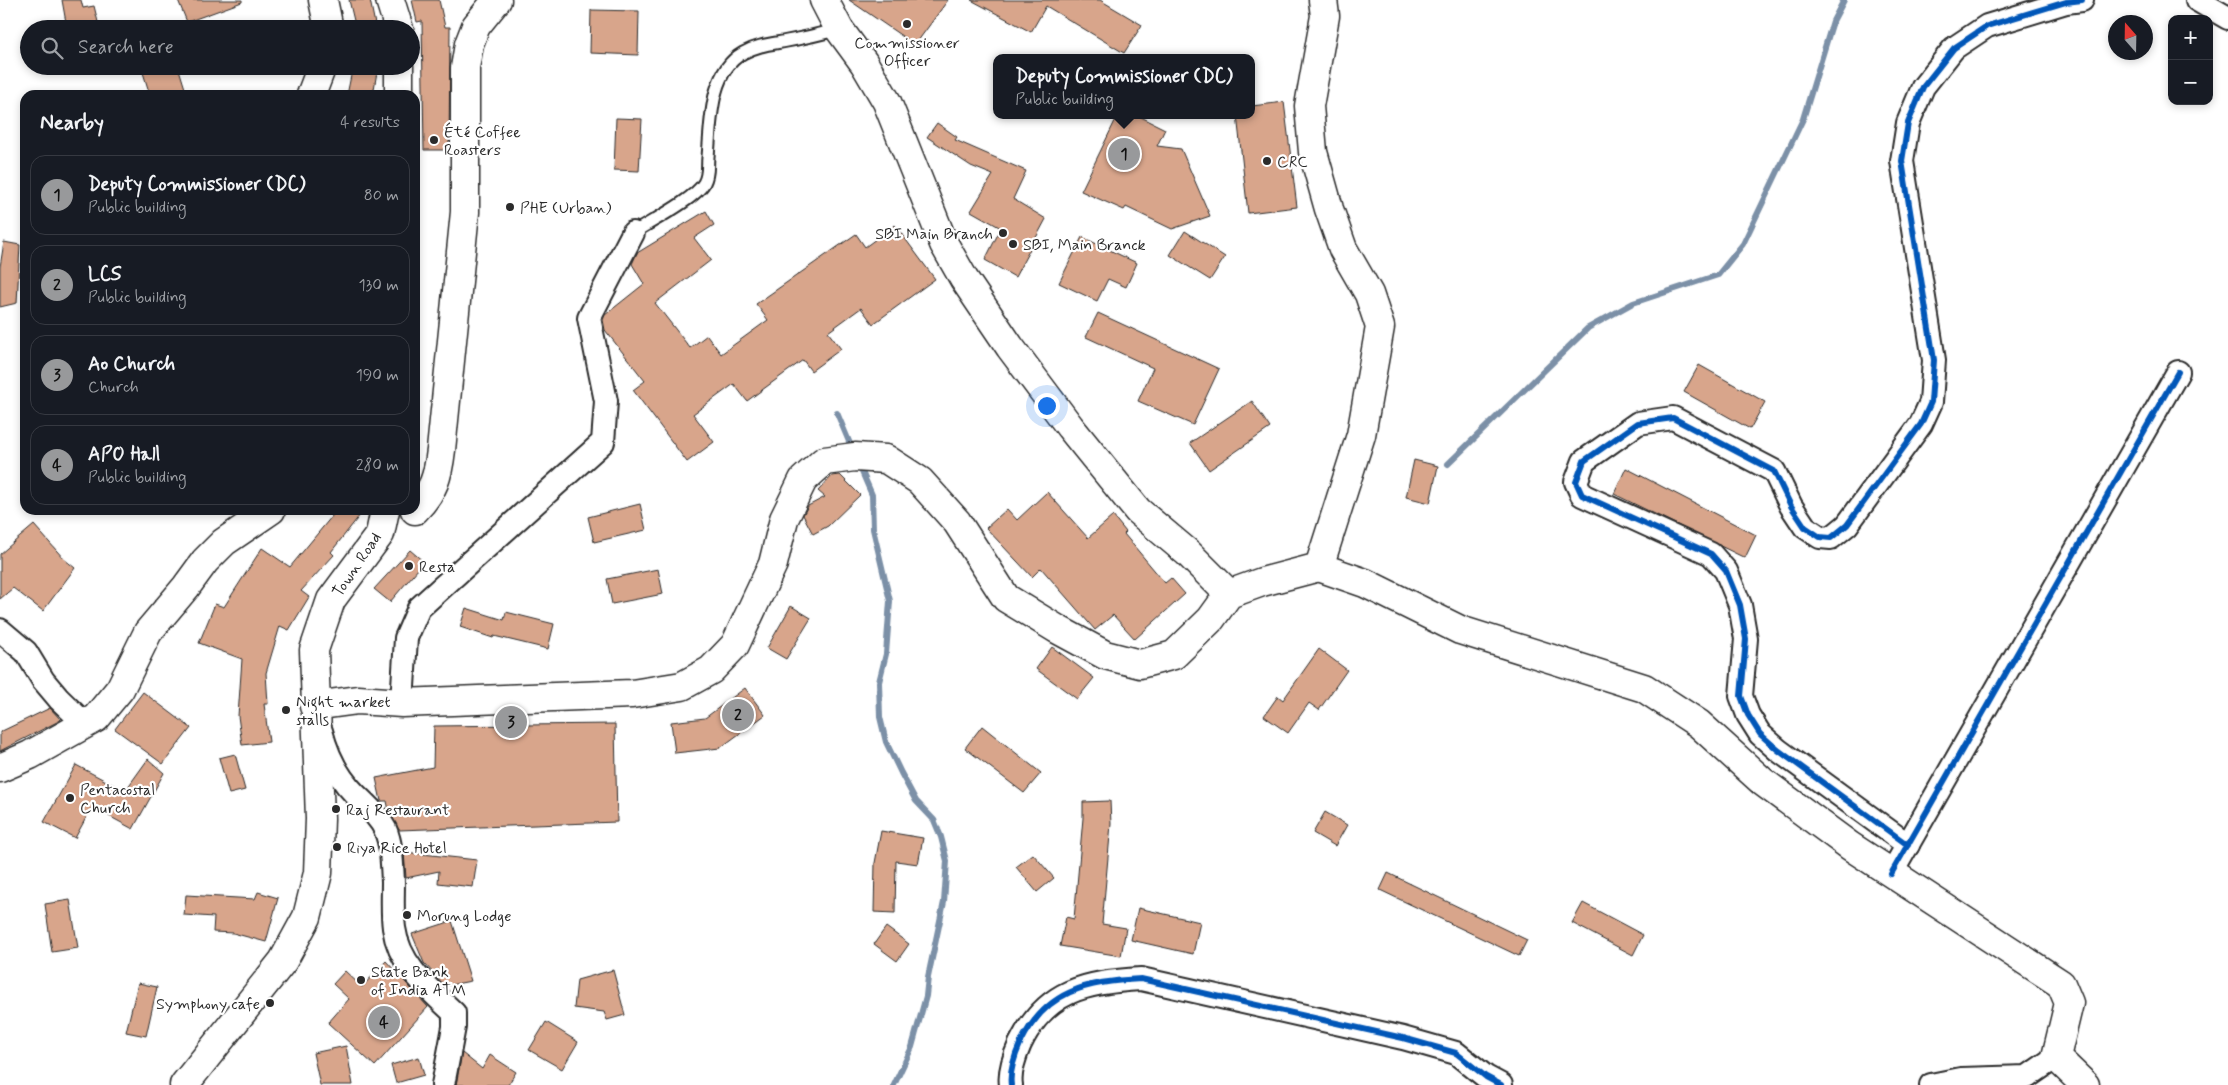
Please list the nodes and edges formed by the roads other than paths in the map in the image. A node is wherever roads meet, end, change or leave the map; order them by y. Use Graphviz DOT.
graph roads {
  1 [pos="323,0"];
  2 [pos="390,0"];
  3 [pos="497,0"];
  4 [pos="824,0"];
  5 [pos="1324,0"];
  6 [pos="2082,0"];
  7 [pos="2197,0"];
  8 [pos="2228,18"];
  9 [pos="327,20"];
  10 [pos="396,20"];
  11 [pos="839,29"];
  12 [pos="319,75"];
  13 [pos="399,75"];
  14 [pos="313,90"];
  15 [pos="399,90"];
  16 [pos="633,233"];
  17 [pos="2178,372"];
  18 [pos="420,505"];
  19 [pos="264,515"];
  20 [pos="401,515"];
  21 [pos="382,522"];
  22 [pos="1319,567"];
  23 [pos="1229,594"];
  24 [pos="0,630"];
  25 [pos="402,703"];
  26 [pos="314,706"];
  27 [pos="85,724"];
  28 [pos="0,768"];
  29 [pos="1908,845"];
  30 [pos="1892,874"];
  31 [pos="208,1056"];
  32 [pos="2056,1057"];
  33 [pos="184,1085"];
  34 [pos="199,1085"];
  35 [pos="443,1085"];
  36 [pos="1011,1085"];
  37 [pos="1502,1085"];
  38 [pos="1931,1085"];
  39 [pos="2086,1085"];
  1 -- 9 [label="main road"];
  2 -- 10 [label="main road"];
  3 -- 18 [label="main road, Town Road"];
  4 -- 11 [label="main road"];
  5 -- 22 [label="main road"];
  6 -- 29 [label="street"];
  7 -- 8 [label="street"];
  11 -- 16 [label="lane"];
  11 -- 23 [label="main road"];
  12 -- 14 [label="main road"];
  13 -- 15 [label="main road"];
  16 -- 25 [label="street"];
  17 -- 29 [label="street"];
  19 -- 27 [label="main road"];
  20 -- 21 [label="main road, Town Road"];
  21 -- 26 [label="main road, Town Road"];
  22 -- 23 [label="main road"];
  22 -- 30 [label="main road"];
  23 -- 25 [label="main road"];
  24 -- 27 [label="street"];
  25 -- 26 [label="main road"];
  26 -- 31 [label="main road, Town Road"];
  26 -- 35 [label="street"];
  27 -- 28 [label="main road"];
  29 -- 30 [label="street"];
  30 -- 32 [label="main road"];
  31 -- 33 [label="main road, Town Road"];
  31 -- 34 [label="main road"];
  32 -- 38 [label="street"];
  32 -- 39 [label="main road"];
  36 -- 37 [label="street"];
}
